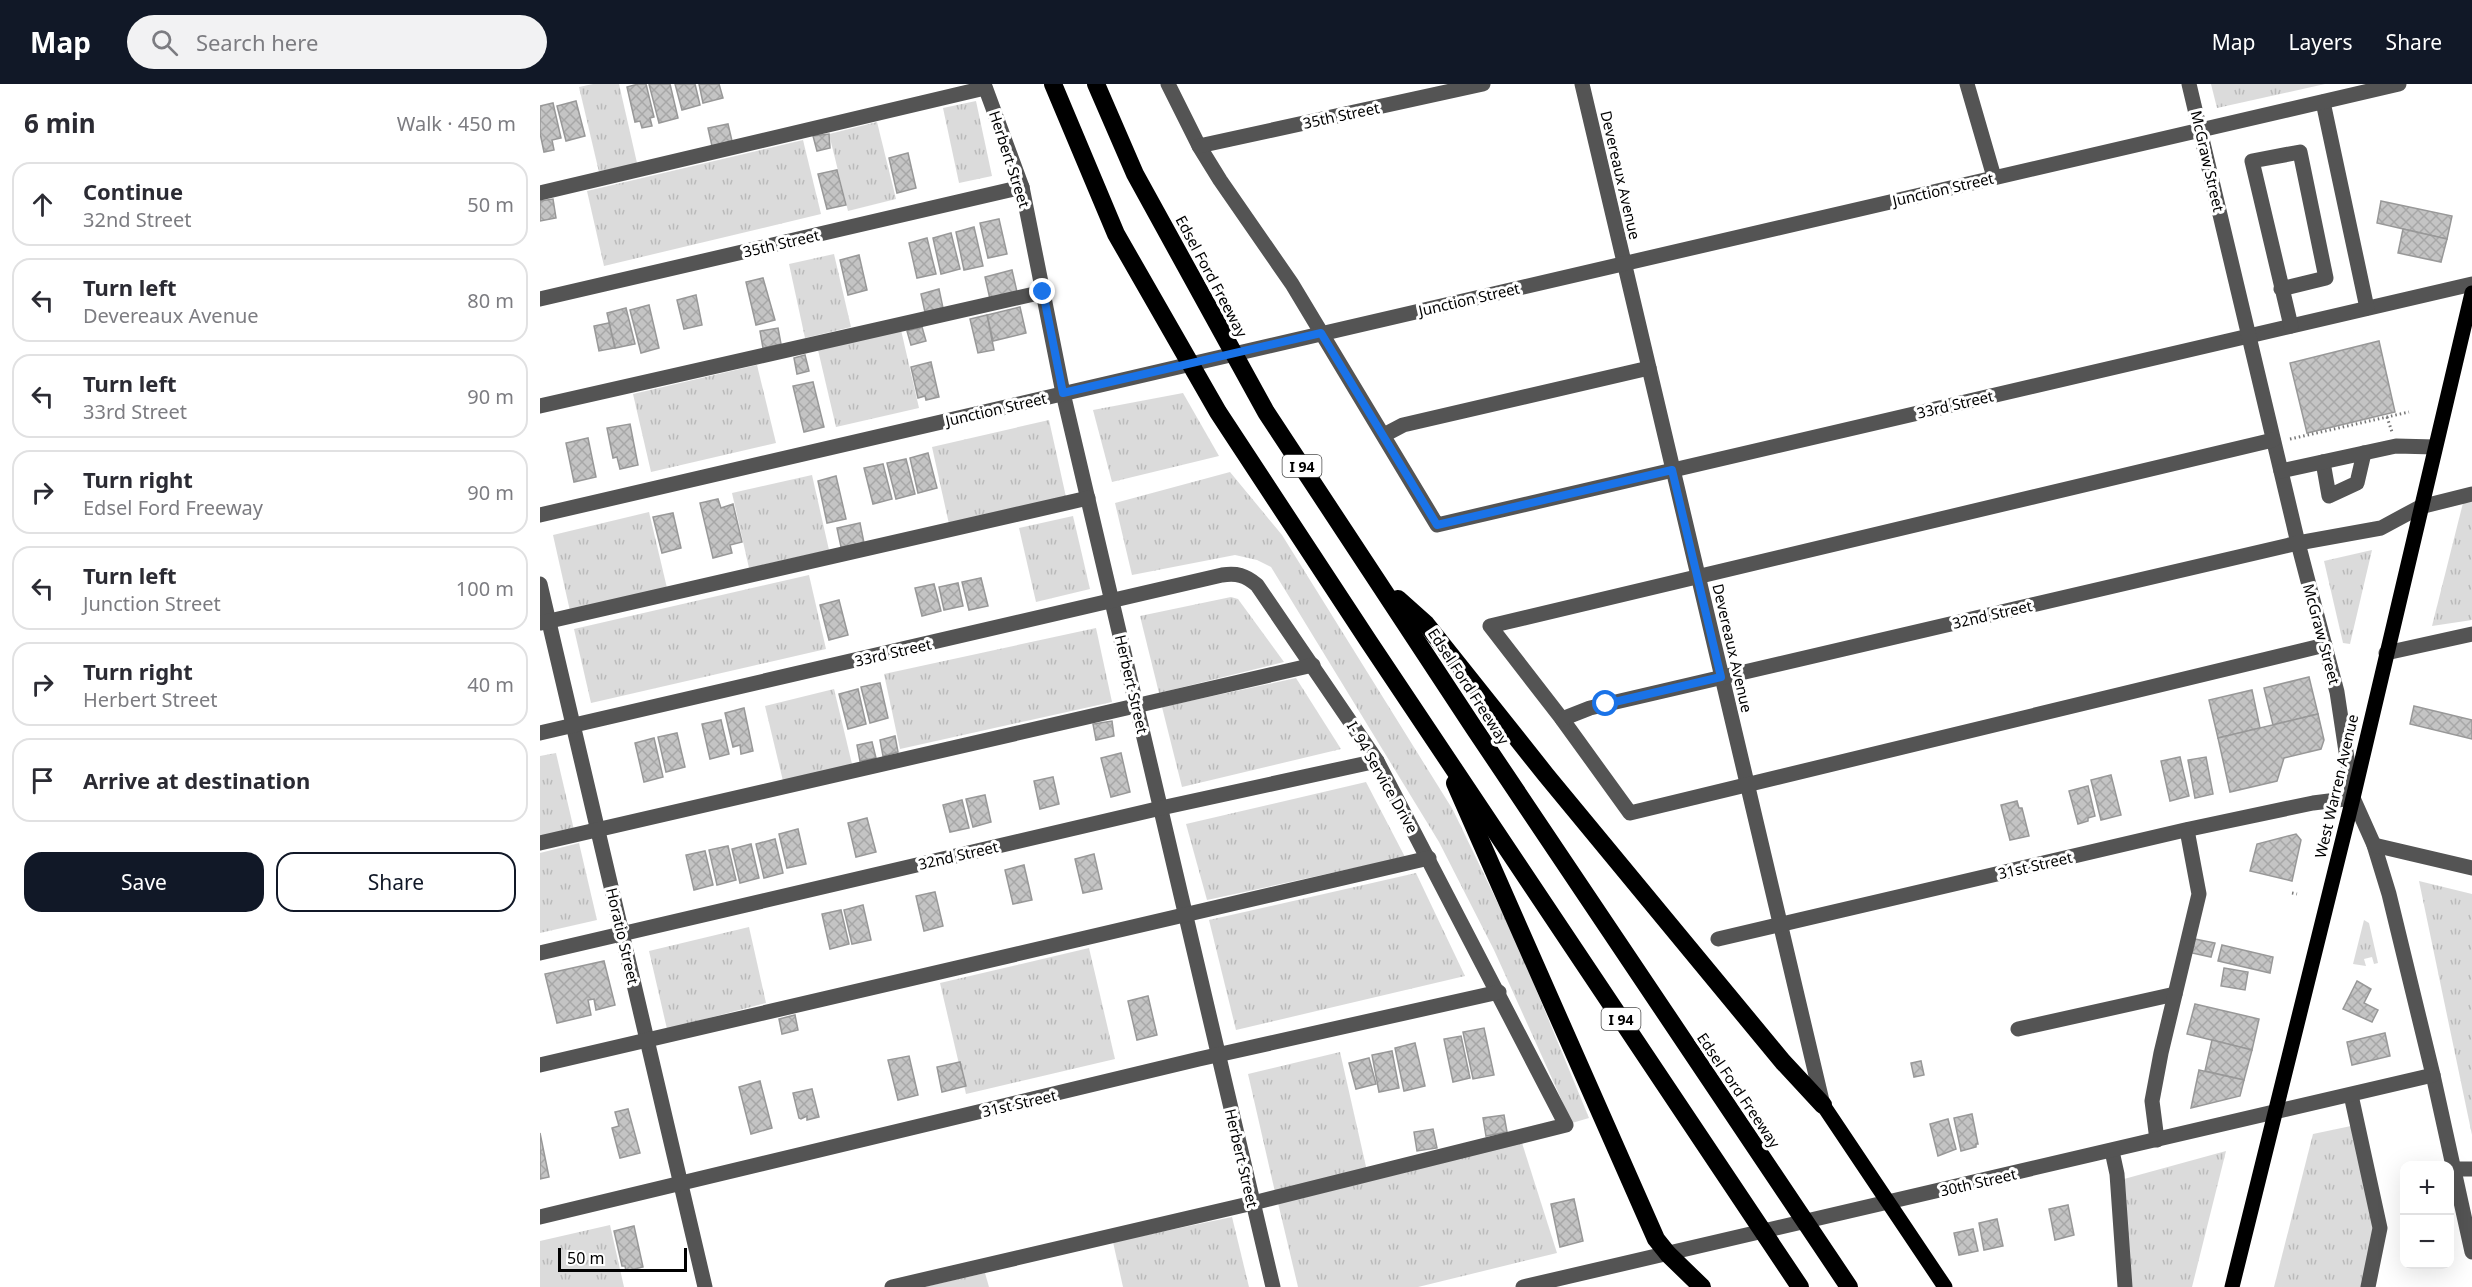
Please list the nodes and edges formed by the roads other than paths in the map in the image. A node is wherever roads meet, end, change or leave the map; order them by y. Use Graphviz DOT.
graph roads {
  1 [pos="1053,84"];
  2 [pos="1095,84"];
  3 [pos="1168,84"];
  4 [pos="1483,84"];
  5 [pos="1582,84"];
  6 [pos="1967,84"];
  7 [pos="2189,84"];
  8 [pos="2399,84"];
  9 [pos="985,86"];
  10 [pos="2323,102"];
  11 [pos="2200,130"];
  12 [pos="1199,146"];
  13 [pos="1994,177"];
  14 [pos="1022,188"];
  15 [pos="540,193"];
  16 [pos="1624,263"];
  17 [pos="2472,284"];
  18 [pos="2281,289"];
  19 [pos="1043,292"];
  20 [pos="2472,293"];
  21 [pos="540,299"];
  22 [pos="2367,308"];
  23 [pos="2291,326"];
  24 [pos="1321,333"];
  25 [pos="2249,335"];
  26 [pos="1649,368"];
  27 [pos="1063,393"];
  28 [pos="540,406"];
  29 [pos="1384,435"];
  30 [pos="2273,440"];
  31 [pos="2435,447"];
  32 [pos="2364,453"];
  33 [pos="2322,462"];
  34 [pos="1672,470"];
  35 [pos="2281,471"];
  36 [pos="2472,494"];
  37 [pos="1088,498"];
  38 [pos="2420,507"];
  39 [pos="540,515"];
  40 [pos="2298,543"];
  41 [pos="1246,576"];
  42 [pos="1698,577"];
  43 [pos="1379,582"];
  44 [pos="540,584"];
  45 [pos="1112,601"];
  46 [pos="544,622"];
  47 [pos="2472,634"];
  48 [pos="2325,645"];
  49 [pos="2386,653"];
  50 [pos="1313,666"];
  51 [pos="1721,677"];
  52 [pos="1137,706"];
  53 [pos="1562,719"];
  54 [pos="573,726"];
  55 [pos="540,734"];
  56 [pos="1443,751"];
  57 [pos="1377,761"];
  58 [pos="1746,785"];
  59 [pos="2353,798"];
  60 [pos="1161,808"];
  61 [pos="598,829"];
  62 [pos="2187,830"];
  63 [pos="540,843"];
  64 [pos="2374,845"];
  65 [pos="1429,858"];
  66 [pos="2472,868"];
  67 [pos="1185,914"];
  68 [pos="1779,925"];
  69 [pos="622,933"];
  70 [pos="1718,939"];
  71 [pos="540,952"];
  72 [pos="1499,993"];
  73 [pos="2175,994"];
  74 [pos="2018,1029"];
  75 [pos="647,1041"];
  76 [pos="1219,1055"];
  77 [pos="540,1065"];
  78 [pos="2433,1075"];
  79 [pos="2351,1095"];
  80 [pos="1823,1105"];
  81 [pos="2274,1113"];
  82 [pos="2157,1140"];
  83 [pos="2112,1151"];
  84 [pos="2452,1161"];
  85 [pos="2454,1169"];
  86 [pos="2472,1169"];
  87 [pos="680,1184"];
  88 [pos="1253,1203"];
  89 [pos="1889,1203"];
  90 [pos="540,1216"];
  91 [pos="2472,1252"];
  92 [pos="1668,1254"];
  93 [pos="705,1287"];
  94 [pos="892,1287"];
  95 [pos="1273,1287"];
  96 [pos="1524,1287"];
  97 [pos="1690,1287"];
  98 [pos="1702,1287"];
  99 [pos="1800,1287"];
  100 [pos="1849,1287"];
  101 [pos="1945,1287"];
  102 [pos="2125,1287"];
  103 [pos="2232,1287"];
  104 [pos="2368,1287"];
  1 -- 56 [label="highway, I 94"];
  2 -- 43 [label="highway, Edsel Ford Freeway / I 94"];
  3 -- 12 [label="street"];
  4 -- 12 [label="street, 35th Street"];
  5 -- 16 [label="street, Devereaux Avenue"];
  6 -- 13 [label="street"];
  7 -- 11 [label="street, McGraw Street"];
  8 -- 10 [label="street, Junction Street"];
  9 -- 14 [label="street, Herbert Street"];
  9 -- 15 [label="street"];
  10 -- 11 [label="street, Junction Street"];
  10 -- 22 [label="street"];
  11 -- 13 [label="street, Junction Street"];
  11 -- 25 [label="street, McGraw Street"];
  12 -- 24 [label="street"];
  13 -- 16 [label="street, Junction Street"];
  14 -- 19 [label="street, Herbert Street"];
  14 -- 21 [label="street, 35th Street"];
  16 -- 24 [label="street, Junction Street"];
  16 -- 26 [label="street, Devereaux Avenue"];
  17 -- 22 [label="street, 33rd Street"];
  18 -- 18 [label="street"];
  18 -- 23 [label="street"];
  19 -- 27 [label="street, Herbert Street"];
  19 -- 28 [label="street"];
  20 -- 31 [label="main road, West Warren Avenue"];
  22 -- 23 [label="street, 33rd Street"];
  23 -- 25 [label="street, 33rd Street"];
  24 -- 27 [label="street, Junction Street"];
  24 -- 29 [label="street"];
  25 -- 30 [label="street, McGraw Street"];
  25 -- 34 [label="street, 33rd Street"];
  26 -- 29 [label="street"];
  26 -- 34 [label="street, Devereaux Avenue"];
  27 -- 37 [label="street, Herbert Street"];
  27 -- 39 [label="street, Junction Street"];
  29 -- 34 [label="street, 33rd Street"];
  30 -- 35 [label="street, McGraw Street"];
  30 -- 42 [label="street"];
  31 -- 32 [label="street"];
  31 -- 38 [label="main road, West Warren Avenue"];
  32 -- 33 [label="street"];
  32 -- 33 [label="street"];
  33 -- 35 [label="street"];
  34 -- 42 [label="street, Devereaux Avenue"];
  35 -- 40 [label="street, McGraw Street"];
  36 -- 38 [label="street, 32nd Street"];
  37 -- 45 [label="street, Herbert Street"];
  37 -- 46 [label="street"];
  38 -- 40 [label="street, 32nd Street"];
  38 -- 49 [label="main road, West Warren Avenue"];
  40 -- 48 [label="street, McGraw Street"];
  40 -- 51 [label="street, 32nd Street"];
  41 -- 45 [label="street, 33rd Street"];
  41 -- 50 [label="street, I- 94 Service Drive"];
  42 -- 51 [label="street, Devereaux Avenue"];
  42 -- 53 [label="street"];
  43 -- 80 [label="highway"];
  43 -- 100 [label="highway, Edsel Ford Freeway / I 94"];
  44 -- 46 [label="street, Horatio Street"];
  45 -- 52 [label="street, Herbert Street"];
  45 -- 54 [label="street, 33rd Street"];
  46 -- 54 [label="street, Horatio Street"];
  47 -- 49 [label="street"];
  48 -- 58 [label="street"];
  48 -- 59 [label="street, McGraw Street"];
  49 -- 59 [label="main road, West Warren Avenue"];
  50 -- 52 [label="street"];
  50 -- 57 [label="street, I- 94 Service Drive"];
  51 -- 53 [label="street, 32nd Street"];
  51 -- 58 [label="street, Devereaux Avenue"];
  52 -- 60 [label="street, Herbert Street"];
  52 -- 61 [label="street"];
  53 -- 58 [label="street"];
  54 -- 55 [label="street, 33rd Street"];
  54 -- 61 [label="street, Horatio Street"];
  56 -- 92 [label="highway"];
  56 -- 99 [label="highway, I 94"];
  57 -- 60 [label="street, 32nd Street"];
  57 -- 65 [label="street, I- 94 Service Drive"];
  58 -- 68 [label="street, Devereaux Avenue"];
  59 -- 62 [label="street, 31st Street"];
  59 -- 64 [label="street, McGraw Street"];
  59 -- 81 [label="main road, West Warren Avenue"];
  60 -- 67 [label="street, Herbert Street"];
  60 -- 69 [label="street, 32nd Street"];
  61 -- 63 [label="street"];
  61 -- 69 [label="street, Horatio Street"];
  62 -- 68 [label="street, 31st Street"];
  62 -- 73 [label="street"];
  64 -- 66 [label="street"];
  64 -- 78 [label="street, McGraw Street"];
  65 -- 67 [label="street"];
  65 -- 72 [label="street, I- 94 Service Drive"];
  67 -- 75 [label="street"];
  67 -- 76 [label="street, Herbert Street"];
  68 -- 70 [label="street, 31st Street"];
  68 -- 80 [label="street, Devereaux Avenue"];
  69 -- 71 [label="street, 32nd Street"];
  69 -- 75 [label="street, Horatio Street"];
  72 -- 76 [label="street, 31st Street"];
  72 -- 88 [label="street, I- 94 Service Drive"];
  73 -- 74 [label="street"];
  73 -- 82 [label="street"];
  75 -- 77 [label="street"];
  75 -- 87 [label="street, Horatio Street"];
  76 -- 87 [label="street, 31st Street"];
  76 -- 88 [label="street, Herbert Street"];
  78 -- 79 [label="street, 30th Street"];
  78 -- 84 [label="street, McGraw Street"];
  79 -- 81 [label="street, 30th Street"];
  79 -- 104 [label="street"];
  80 -- 89 [label="main road, Devereaux Avenue"];
  81 -- 82 [label="street, 30th Street"];
  81 -- 103 [label="main road, West Warren Avenue"];
  82 -- 83 [label="street, 30th Street"];
  83 -- 89 [label="street, 30th Street"];
  83 -- 102 [label="street"];
  85 -- 86 [label="street"];
  85 -- 91 [label="street, McGraw Street"];
  87 -- 90 [label="street, 31st Street"];
  87 -- 93 [label="street, Horatio Street"];
  88 -- 94 [label="street"];
  88 -- 95 [label="street, Herbert Street"];
  89 -- 92 [label="street, 30th Street"];
  89 -- 101 [label="main road, Devereaux Avenue"];
  92 -- 96 [label="street, 30th Street"];
  92 -- 97 [label="main road"];
  92 -- 98 [label="highway"];
}
